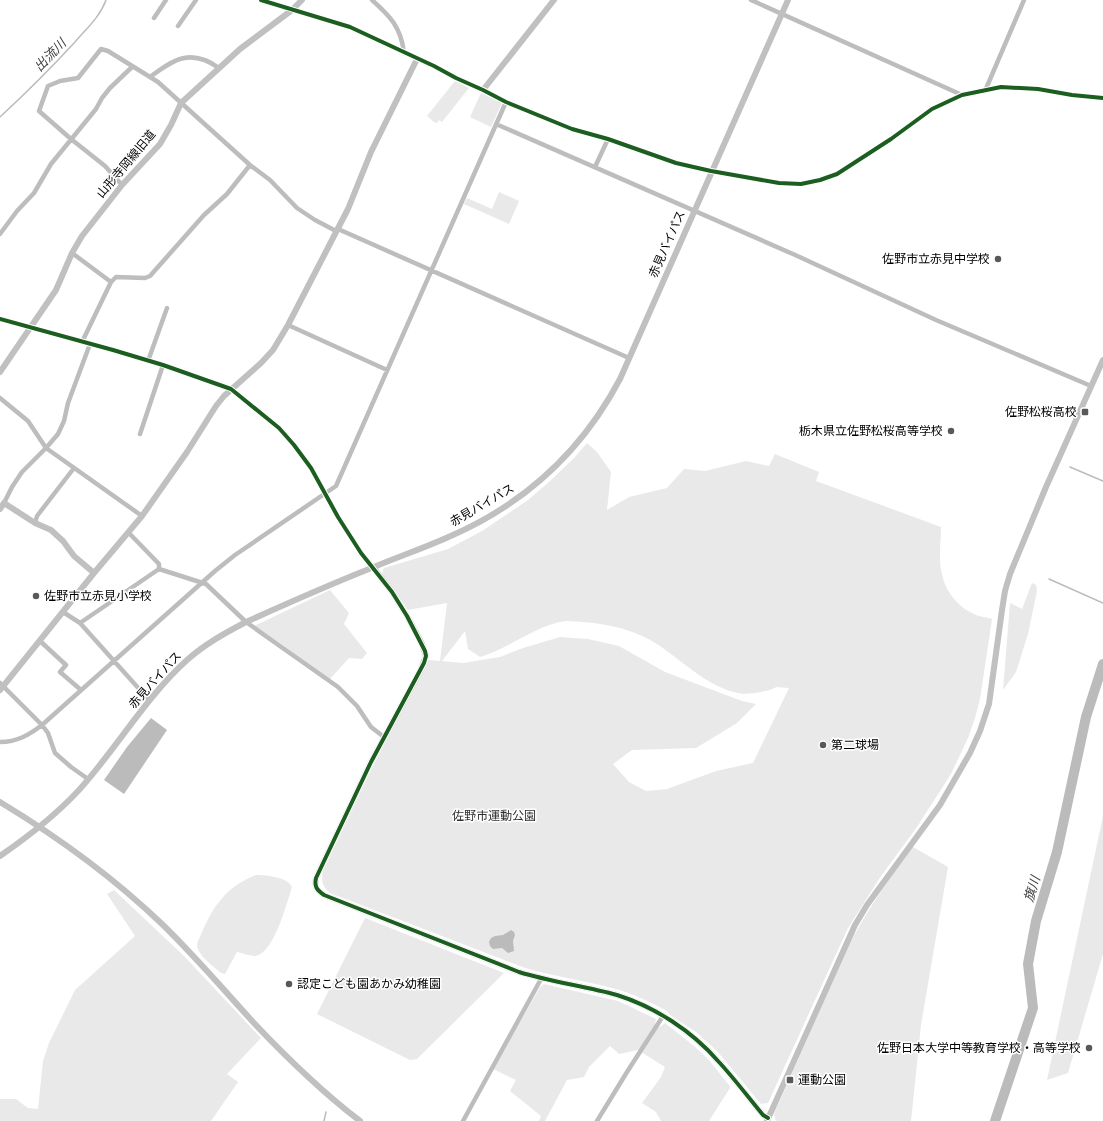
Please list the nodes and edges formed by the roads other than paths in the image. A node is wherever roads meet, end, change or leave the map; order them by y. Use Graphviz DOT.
graph roads {
  1 [pos="166,0"];
  2 [pos="196,0"];
  3 [pos="261,0"];
  4 [pos="302,0"];
  5 [pos="372,0"];
  6 [pos="554,0"];
  7 [pos="751,0"];
  8 [pos="788,0"];
  9 [pos="1024,0"];
  10 [pos="292,10"];
  11 [pos="782,13"];
  12 [pos="154,18"];
  13 [pos="178,26"];
  14 [pos="404,53"];
  15 [pos="418,59"];
  16 [pos="132,67"];
  17 [pos="219,68"];
  18 [pos="150,77"];
  19 [pos="483,90"];
  20 [pos="985,91"];
  21 [pos="962,94"];
  22 [pos="1103,98"];
  23 [pos="506,102"];
  24 [pos="181,103"];
  25 [pos="496,124"];
  26 [pos="71,139"];
  27 [pos="608,139"];
  28 [pos="250,165"];
  29 [pos="595,167"];
  30 [pos="711,171"];
  31 [pos="122,185"];
  32 [pos="694,212"];
  33 [pos="337,230"];
  34 [pos="0,234"];
  35 [pos="72,253"];
  36 [pos="432,270"];
  37 [pos="111,282"];
  38 [pos="167,308"];
  39 [pos="0,319"];
  40 [pos="288,325"];
  41 [pos="30,328"];
  42 [pos="82,342"];
  43 [pos="90,344"];
  44 [pos="629,358"];
  45 [pos="1103,360"];
  46 [pos="148,361"];
  47 [pos="163,365"];
  48 [pos="387,370"];
  49 [pos="0,372"];
  50 [pos="1091,386"];
  51 [pos="231,389"];
  52 [pos="0,398"];
  53 [pos="140,434"];
  54 [pos="46,448"];
  55 [pos="74,468"];
  56 [pos="325,493"];
  57 [pos="4,503"];
  58 [pos="0,509"];
  59 [pos="142,516"];
  60 [pos="35,523"];
  61 [pos="128,532"];
  62 [pos="373,567"];
  63 [pos="159,569"];
  64 [pos="94,573"];
  65 [pos="201,583"];
  66 [pos="63,612"];
  67 [pos="246,622"];
  68 [pos="80,623"];
  69 [pos="40,641"];
  70 [pos="113,661"];
  71 [pos="1,686"];
  72 [pos="81,690"];
  73 [pos="149,700"];
  74 [pos="42,725"];
  75 [pos="384,737"];
  76 [pos="0,742"];
  77 [pos="88,778"];
  78 [pos="0,802"];
  79 [pos="41,827"];
  80 [pos="0,856"];
  81 [pos="541,979"];
  82 [pos="663,1016"];
  83 [pos="767,1120"];
  84 [pos="360,1121"];
  85 [pos="462,1121"];
  86 [pos="597,1121"];
  1 -- 12 [label="street"];
  2 -- 13 [label="street"];
  3 -- 10 [label="street"];
  4 -- 10 [label="street, 山形寺岡線旧道"];
  5 -- 14 [label="street"];
  6 -- 19 [label="street"];
  7 -- 11 [label="street"];
  8 -- 11 [label="street, 赤見バイパス"];
  9 -- 20 [label="street"];
  10 -- 14 [label="street"];
  10 -- 17 [label="street, 山形寺岡線旧道"];
  11 -- 21 [label="street"];
  11 -- 30 [label="street, 赤見バイパス"];
  14 -- 15 [label="street"];
  15 -- 19 [label="street"];
  15 -- 33 [label="street"];
  16 -- 18 [label="street"];
  16 -- 26 [label="street"];
  16 -- 26 [label="street"];
  17 -- 18 [label="street"];
  17 -- 24 [label="street, 山形寺岡線旧道"];
  18 -- 24 [label="street"];
  19 -- 23 [label="street"];
  20 -- 21 [label="street"];
  20 -- 22 [label="street"];
  21 -- 30 [label="street"];
  23 -- 25 [label="street"];
  23 -- 27 [label="street"];
  24 -- 28 [label="street"];
  24 -- 31 [label="street, 山形寺岡線旧道"];
  25 -- 29 [label="street"];
  25 -- 36 [label="street"];
  26 -- 31 [label="street"];
  26 -- 34 [label="street"];
  27 -- 29 [label="street"];
  27 -- 30 [label="street"];
  28 -- 33 [label="street"];
  28 -- 37 [label="street"];
  29 -- 32 [label="street"];
  30 -- 32 [label="street, 赤見バイパス"];
  31 -- 35 [label="street, 山形寺岡線旧道"];
  32 -- 44 [label="street, 赤見バイパス"];
  32 -- 50 [label="street"];
  33 -- 36 [label="street"];
  33 -- 40 [label="street"];
  35 -- 37 [label="street"];
  35 -- 41 [label="street, 山形寺岡線旧道"];
  36 -- 44 [label="street"];
  36 -- 48 [label="street"];
  37 -- 42 [label="street"];
  38 -- 46 [label="street"];
  39 -- 41 [label="street"];
  40 -- 48 [label="street"];
  40 -- 51 [label="street"];
  41 -- 42 [label="street"];
  41 -- 49 [label="street, 山形寺岡線旧道"];
  42 -- 43 [label="street"];
  43 -- 46 [label="street"];
  43 -- 54 [label="street"];
  44 -- 62 [label="street, 赤見バイパス"];
  45 -- 50 [label="street"];
  46 -- 47 [label="street"];
  47 -- 51 [label="street"];
  47 -- 53 [label="street"];
  48 -- 56 [label="street"];
  50 -- 83 [label="street"];
  51 -- 56 [label="street"];
  51 -- 59 [label="street"];
  52 -- 54 [label="street"];
  54 -- 55 [label="street"];
  54 -- 57 [label="street"];
  55 -- 59 [label="street"];
  55 -- 60 [label="street"];
  56 -- 62 [label="street"];
  56 -- 65 [label="street"];
  57 -- 58 [label="street"];
  57 -- 60 [label="street"];
  59 -- 61 [label="street"];
  60 -- 64 [label="street"];
  61 -- 63 [label="street"];
  61 -- 64 [label="street"];
  62 -- 67 [label="street, 赤見バイパス"];
  62 -- 75 [label="street"];
  63 -- 65 [label="street"];
  63 -- 68 [label="street"];
  64 -- 66 [label="street"];
  65 -- 67 [label="street"];
  65 -- 70 [label="street"];
  66 -- 68 [label="street"];
  66 -- 69 [label="street"];
  67 -- 73 [label="street, 赤見バイパス"];
  67 -- 75 [label="street"];
  68 -- 70 [label="street"];
  69 -- 71 [label="street"];
  69 -- 72 [label="street"];
  70 -- 72 [label="street"];
  70 -- 73 [label="street"];
  71 -- 74 [label="street"];
  72 -- 74 [label="street"];
  73 -- 77 [label="street, 赤見バイパス"];
  74 -- 76 [label="street"];
  74 -- 77 [label="street"];
  75 -- 81 [label="street"];
  77 -- 79 [label="street, 赤見バイパス"];
  78 -- 79 [label="street"];
  79 -- 80 [label="street, 赤見バイパス"];
  79 -- 84 [label="street"];
  81 -- 82 [label="street"];
  81 -- 85 [label="street"];
  82 -- 83 [label="street"];
  82 -- 86 [label="street"];
}
